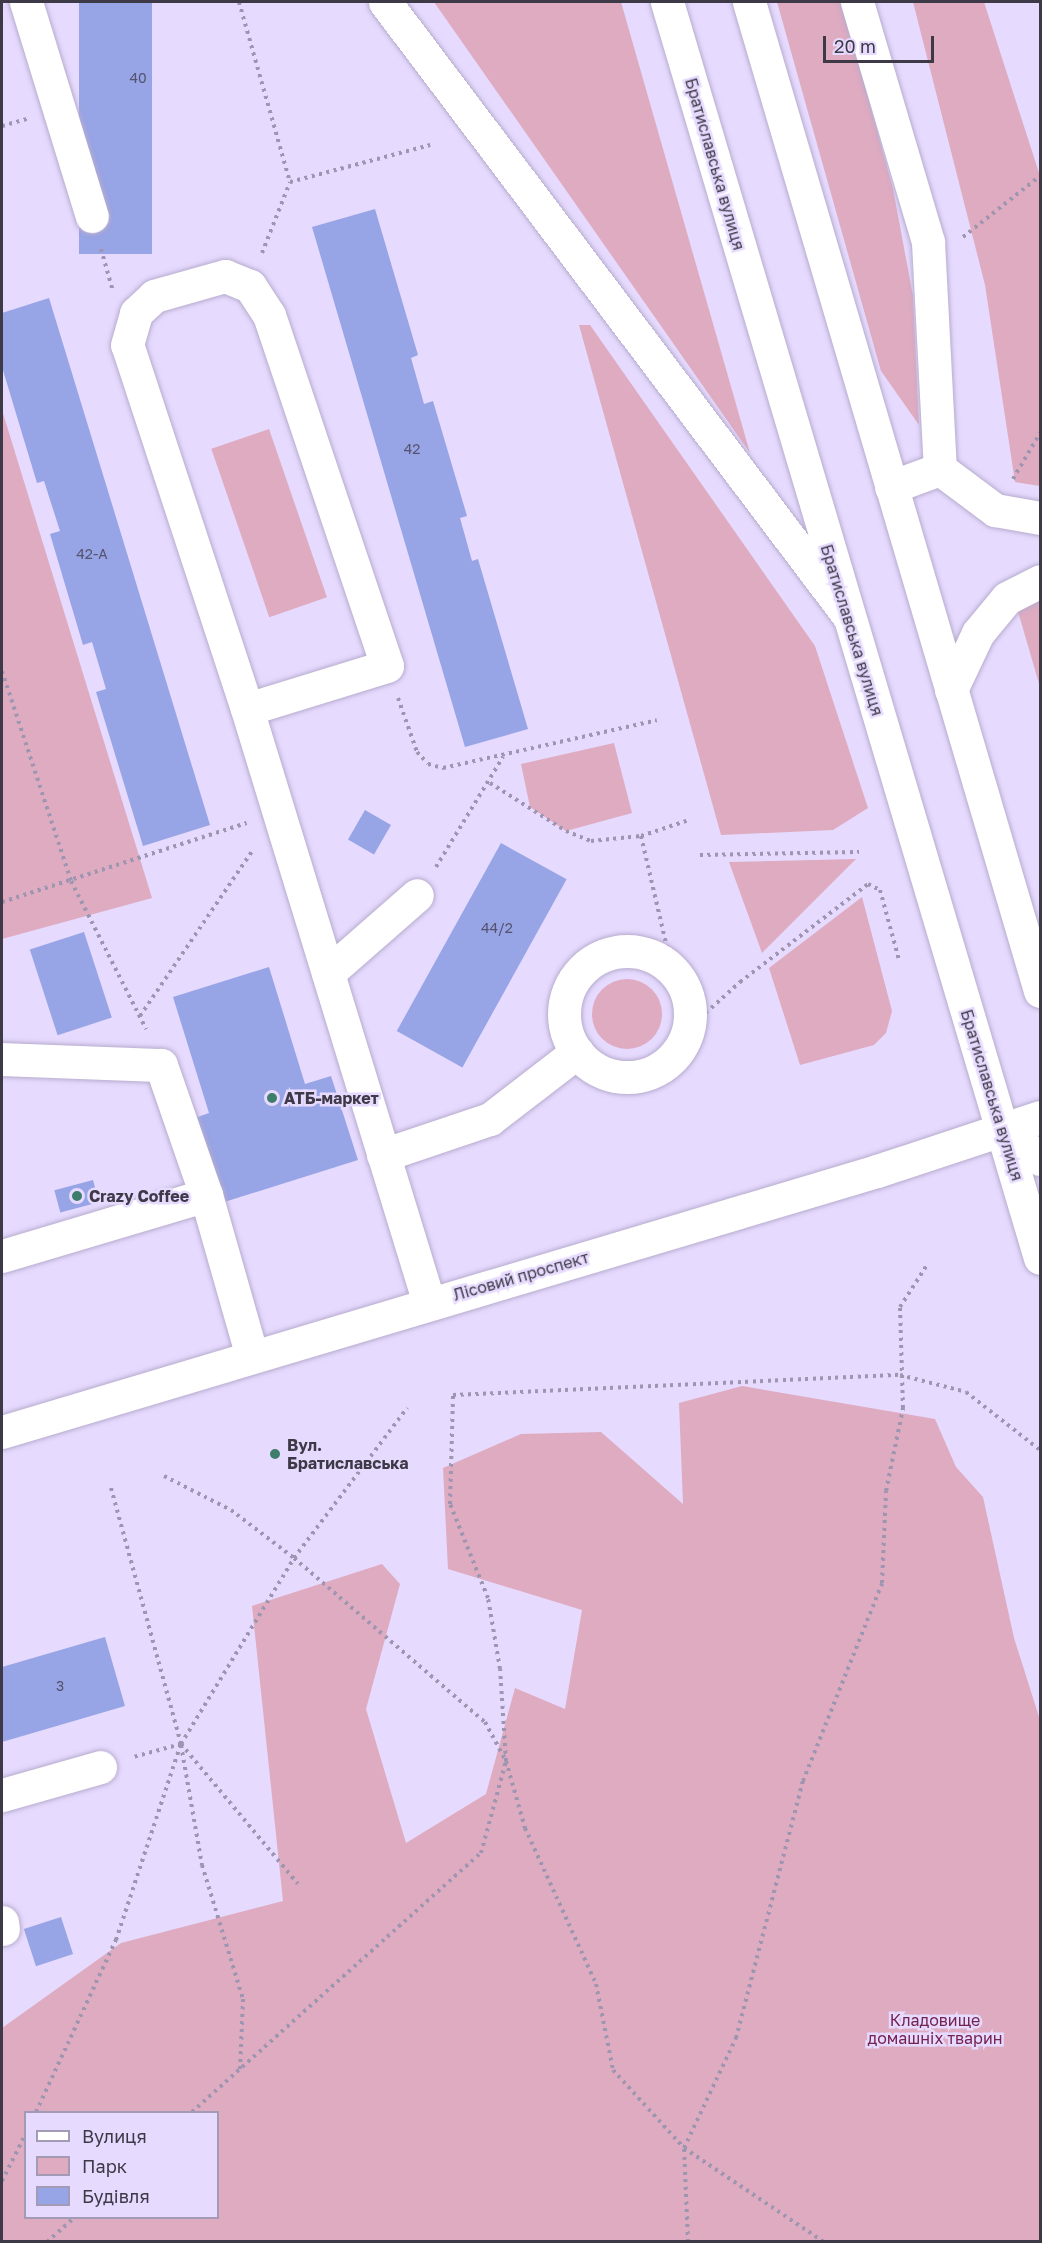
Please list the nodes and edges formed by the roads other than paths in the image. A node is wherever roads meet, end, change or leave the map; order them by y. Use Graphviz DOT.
graph roads {
  1 [pos="26,2"];
  2 [pos="385,2"];
  3 [pos="667,2"];
  4 [pos="749,2"];
  5 [pos="857,2"];
  6 [pos="92,216"];
  7 [pos="940,469"];
  8 [pos="891,487"];
  9 [pos="1041,518"];
  10 [pos="1041,581"];
  11 [pos="847,614"];
  12 [pos="951,690"];
  13 [pos="248,709"];
  14 [pos="417,895"];
  15 [pos="328,973"];
  16 [pos="1041,991"];
  17 [pos="577,1052"];
  18 [pos="2,1059"];
  19 [pos="1041,1117"];
  20 [pos="1003,1130"];
  21 [pos="383,1155"];
  22 [pos="1041,1159"];
  23 [pos="206,1196"];
  24 [pos="2,1256"];
  25 [pos="1041,1258"];
  26 [pos="429,1303"];
  27 [pos="252,1356"];
  28 [pos="2,1432"];
  29 [pos="100,1767"];
  30 [pos="2,1796"];
  1 -- 6 [label="main road"];
  2 -- 11 [label="main road"];
  3 -- 11 [label="main road, Братиславська вулиця"];
  4 -- 8 [label="main road"];
  5 -- 7 [label="main road"];
  7 -- 8 [label="main road"];
  7 -- 9 [label="main road"];
  8 -- 12 [label="main road"];
  10 -- 12 [label="main road"];
  11 -- 20 [label="main road, Братиславська вулиця"];
  12 -- 16 [label="main road"];
  13 -- 13 [label="main road"];
  13 -- 15 [label="main road"];
  14 -- 15 [label="main road"];
  15 -- 21 [label="main road"];
  17 -- 17 [label="main road"];
  17 -- 21 [label="main road"];
  18 -- 23 [label="main road"];
  19 -- 20 [label="main road, Лісовий проспект"];
  20 -- 22 [label="main road"];
  20 -- 25 [label="main road, Братиславська вулиця"];
  20 -- 26 [label="main road, Лісовий проспект"];
  21 -- 26 [label="main road"];
  23 -- 24 [label="main road"];
  23 -- 27 [label="main road"];
  26 -- 27 [label="main road, Лісовий проспект"];
  27 -- 28 [label="main road, Лісовий проспект"];
  29 -- 30 [label="main road"];
}
